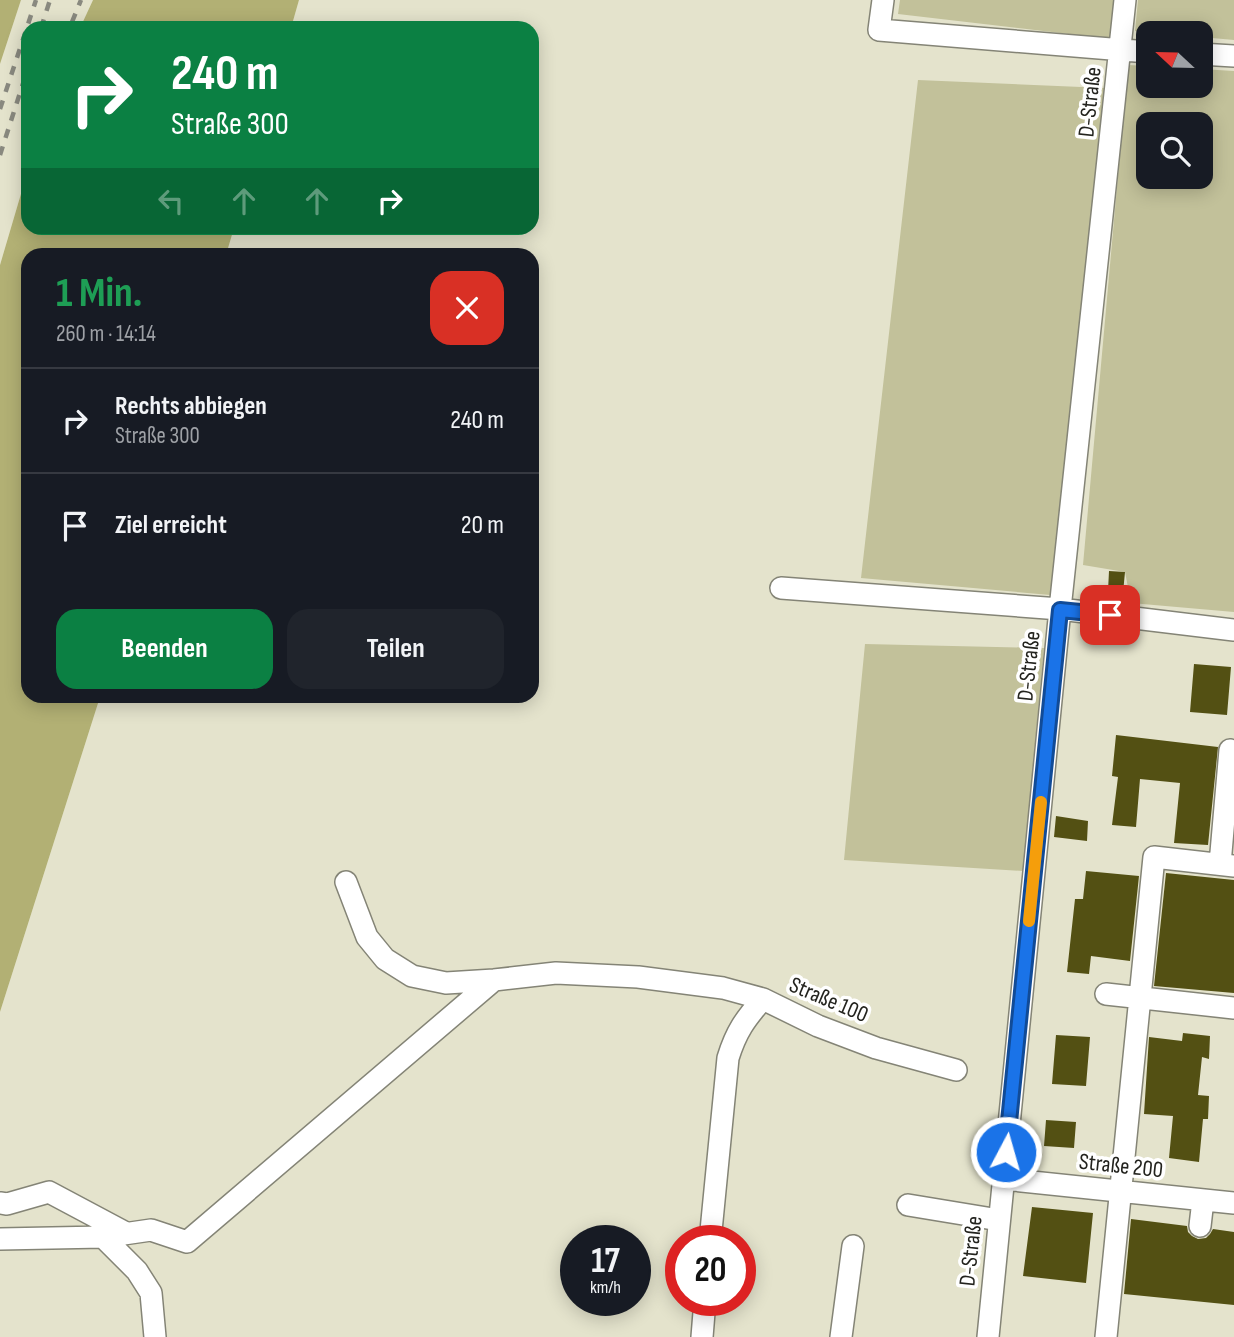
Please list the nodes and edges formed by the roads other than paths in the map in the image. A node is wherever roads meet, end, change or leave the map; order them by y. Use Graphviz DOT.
graph roads {
  1 [pos="883,0"];
  2 [pos="1125,0"];
  3 [pos="1121,50"];
  4 [pos="1136,51"];
  5 [pos="1213,55"];
  6 [pos="1234,56"];
  7 [pos="781,588"];
  8 [pos="1060,610"];
  9 [pos="1234,630"];
  10 [pos="1230,750"];
  11 [pos="1227,865"];
  12 [pos="346,883"];
  13 [pos="494,980"];
  14 [pos="1106,994"];
  15 [pos="1140,998"];
  16 [pos="763,999"];
  17 [pos="1234,1008"];
  18 [pos="956,1070"];
  19 [pos="1003,1179"];
  20 [pos="1120,1191"];
  21 [pos="1203,1200"];
  22 [pos="0,1203"];
  23 [pos="1234,1203"];
  24 [pos="908,1205"];
  25 [pos="999,1220"];
  26 [pos="712,1225"];
  27 [pos="1200,1226"];
  28 [pos="126,1233"];
  29 [pos="103,1237"];
  30 [pos="0,1239"];
  31 [pos="853,1246"];
  32 [pos="704,1316"];
  33 [pos="155,1337"];
  34 [pos="702,1337"];
  35 [pos="841,1337"];
  36 [pos="988,1337"];
  37 [pos="1106,1337"];
  1 -- 3 [label="lane"];
  2 -- 3 [label="lane, D-Straße"];
  3 -- 4 [label="lane"];
  3 -- 8 [label="lane, D-Straße"];
  5 -- 6 [label="lane"];
  7 -- 8 [label="lane"];
  8 -- 9 [label="lane"];
  8 -- 19 [label="lane, D-Straße"];
  10 -- 11 [label="lane"];
  11 -- 15 [label="lane"];
  12 -- 13 [label="lane"];
  13 -- 16 [label="lane"];
  13 -- 28 [label="lane"];
  14 -- 15 [label="lane"];
  15 -- 17 [label="lane"];
  15 -- 20 [label="lane"];
  16 -- 18 [label="lane, Straße 100"];
  16 -- 26 [label="lane, Straße 100"];
  19 -- 20 [label="lane, Straße 200"];
  19 -- 25 [label="lane, D-Straße"];
  20 -- 21 [label="lane, Straße 200"];
  20 -- 37 [label="lane"];
  21 -- 23 [label="lane, Straße 200"];
  21 -- 27 [label="lane"];
  22 -- 28 [label="lane"];
  24 -- 25 [label="lane"];
  25 -- 36 [label="lane, D-Straße"];
  28 -- 29 [label="lane"];
  29 -- 30 [label="lane"];
  29 -- 33 [label="lane"];
  31 -- 35 [label="lane"];
  32 -- 34 [label="lane"];
}
